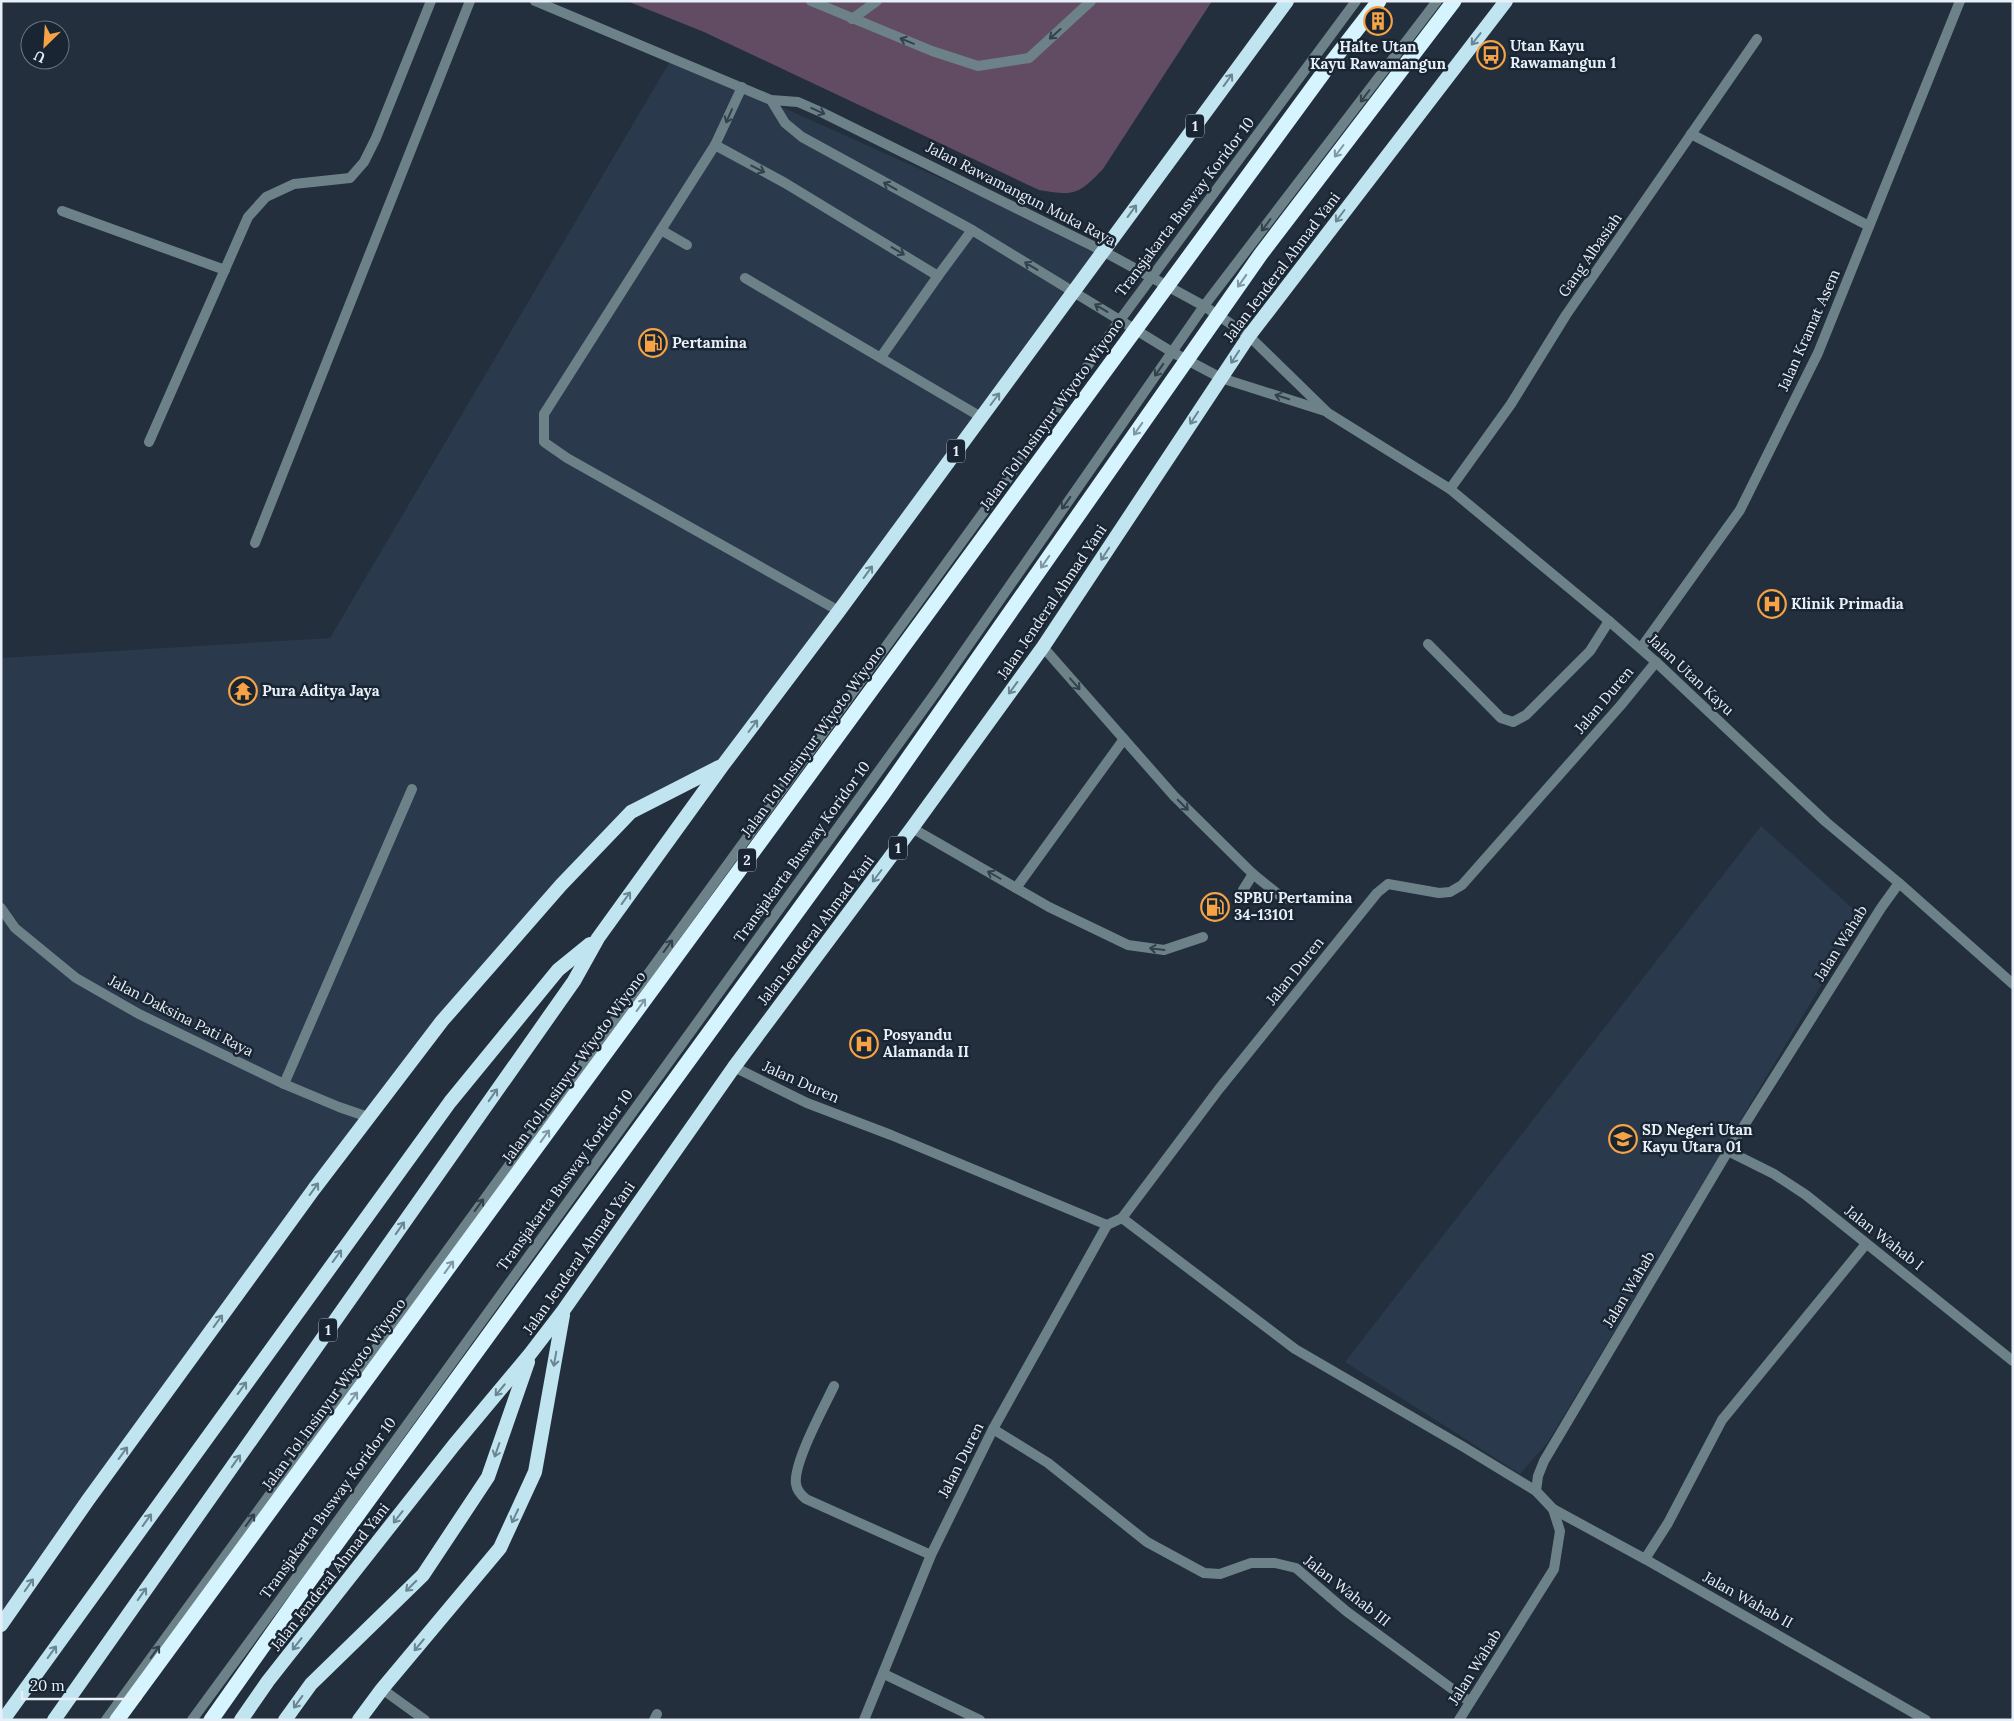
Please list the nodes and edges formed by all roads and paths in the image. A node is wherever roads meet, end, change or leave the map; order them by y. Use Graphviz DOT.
graph roads {
  1 [pos="431,1"];
  2 [pos="470,1"];
  3 [pos="535,1"];
  4 [pos="811,1"];
  5 [pos="877,1"];
  6 [pos="1090,1"];
  7 [pos="1287,1"];
  8 [pos="1356,1"];
  9 [pos="1378,1"];
  10 [pos="1437,1"];
  11 [pos="1454,1"];
  12 [pos="1506,1"];
  13 [pos="1960,1"];
  14 [pos="852,19"];
  15 [pos="1757,39"];
  16 [pos="742,86"];
  17 [pos="771,100"];
  18 [pos="1691,134"];
  19 [pos="715,145"];
  20 [pos="62,212"];
  21 [pos="1869,226"];
  22 [pos="661,230"];
  23 [pos="972,230"];
  24 [pos="687,245"];
  25 [pos="1103,251"];
  26 [pos="225,270"];
  27 [pos="938,276"];
  28 [pos="1151,277"];
  29 [pos="745,278"];
  30 [pos="1073,291"];
  31 [pos="1204,306"];
  32 [pos="1120,320"];
  33 [pos="1249,336"];
  34 [pos="1172,352"];
  35 [pos="881,357"];
  36 [pos="1221,378"];
  37 [pos="1328,412"];
  38 [pos="981,417"];
  39 [pos="150,442"];
  40 [pos="1450,489"];
  41 [pos="255,543"];
  42 [pos="839,611"];
  43 [pos="1610,621"];
  44 [pos="1428,644"];
  45 [pos="1043,647"];
  46 [pos="1641,648"];
  47 [pos="1656,662"];
  48 [pos="1124,739"];
  49 [pos="723,765"];
  50 [pos="412,789"];
  51 [pos="912,828"];
  52 [pos="1253,874"];
  53 [pos="1899,883"];
  54 [pos="1016,888"];
  55 [pos="1243,890"];
  56 [pos="1284,899"];
  57 [pos="1,908"];
  58 [pos="1203,937"];
  59 [pos="598,938"];
  60 [pos="2013,984"];
  61 [pos="734,1067"];
  62 [pos="284,1084"];
  63 [pos="368,1117"];
  64 [pos="1728,1151"];
  65 [pos="1122,1218"];
  66 [pos="1107,1225"];
  67 [pos="1866,1244"];
  68 [pos="563,1311"];
  69 [pos="530,1354"];
  70 [pos="2013,1360"];
  71 [pos="834,1386"];
  72 [pos="993,1429"];
  73 [pos="1536,1491"];
  74 [pos="1553,1509"];
  75 [pos="931,1555"];
  76 [pos="1645,1559"];
  77 [pos="1,1625"];
  78 [pos="884,1674"];
  79 [pos="382,1689"];
  80 [pos="1470,1702"];
  81 [pos="3,1720"];
  82 [pos="54,1720"];
  83 [pos="106,1720"];
  84 [pos="118,1720"];
  85 [pos="192,1720"];
  86 [pos="211,1720"];
  87 [pos="241,1720"];
  88 [pos="285,1720"];
  89 [pos="360,1720"];
  90 [pos="425,1720"];
  91 [pos="864,1720"];
  92 [pos="980,1720"];
  93 [pos="1460,1720"];
  94 [pos="1926,1720"];
  1 -- 26 [label="street"];
  2 -- 41 [label="street"];
  3 -- 16 [label="street, Jalan Rawamangun Muka Raya"];
  4 -- 14 [label="street"];
  5 -- 14 [label="street"];
  6 -- 14 [label="street, one-way"];
  25 -- 7 [label="highway, 1, one-way"];
  8 -- 28 [label="street, Transjakarta Busway Koridor 10"];
  84 -- 9 [label="highway, Jalan Tol Insinyur Wiyoto Wiyono / 2, one-way, bridge"];
  10 -- 31 [label="street, Transjakarta Busway Koridor 10, one-way"];
  11 -- 86 [label="highway, one-way, bridge"];
  12 -- 33 [label="highway, Jalan Jenderal Ahmad Yani / 1, one-way"];
  13 -- 21 [label="street, Jalan Kramat Asem"];
  15 -- 18 [label="street, Gang Albasiah"];
  16 -- 17 [label="street, Jalan Rawamangun Muka Raya"];
  16 -- 19 [label="street, one-way"];
  23 -- 17 [label="street, one-way"];
  17 -- 25 [label="street, Jalan Rawamangun Muka Raya, one-way"];
  18 -- 21 [label="street"];
  18 -- 40 [label="street, Gang Albasiah"];
  19 -- 22 [label="street"];
  19 -- 27 [label="street, one-way"];
  20 -- 26 [label="street"];
  21 -- 46 [label="street, Jalan Kramat Asem"];
  22 -- 24 [label="street"];
  22 -- 42 [label="street"];
  23 -- 27 [label="street"];
  30 -- 23 [label="street, one-way"];
  25 -- 28 [label="street, Jalan Rawamangun Muka Raya"];
  25 -- 30 [label="highway, 1"];
  26 -- 39 [label="street"];
  27 -- 35 [label="street"];
  28 -- 31 [label="street, Jalan Rawamangun Muka Raya"];
  28 -- 32 [label="street, Transjakarta Busway Koridor 10"];
  29 -- 35 [label="street"];
  32 -- 30 [label="street, one-way"];
  38 -- 30 [label="highway, 1, one-way"];
  31 -- 33 [label="street, Jalan Rawamangun Muka Raya"];
  31 -- 34 [label="street, Transjakarta Busway Koridor 10"];
  32 -- 34 [label="street"];
  83 -- 32 [label="street, Transjakarta Busway Koridor 10, one-way"];
  33 -- 36 [label="highway, Jalan Jenderal Ahmad Yani / 1, one-way"];
  33 -- 37 [label="street, Jalan Utan Kayu"];
  34 -- 36 [label="street"];
  34 -- 85 [label="street, Transjakarta Busway Koridor 10, one-way"];
  35 -- 38 [label="street"];
  37 -- 36 [label="street, Jalan Utan Kayu, one-way"];
  36 -- 45 [label="highway, Jalan Jenderal Ahmad Yani / 1, one-way"];
  37 -- 40 [label="street, Jalan Utan Kayu"];
  42 -- 38 [label="highway, 1, one-way"];
  40 -- 43 [label="street, Jalan Utan Kayu"];
  49 -- 42 [label="highway, 1, one-way"];
  43 -- 44 [label="street"];
  43 -- 46 [label="street, Jalan Utan Kayu"];
  45 -- 48 [label="street, one-way"];
  45 -- 51 [label="highway, Jalan Jenderal Ahmad Yani / 1, one-way"];
  46 -- 47 [label="street, Jalan Utan Kayu"];
  47 -- 53 [label="street, Jalan Utan Kayu"];
  47 -- 65 [label="street, Jalan Duren"];
  48 -- 52 [label="street, one-way"];
  48 -- 54 [label="street"];
  59 -- 49 [label="highway, 1, one-way"];
  49 -- 63 [label="highway"];
  50 -- 62 [label="street"];
  54 -- 51 [label="street, one-way"];
  51 -- 61 [label="highway, Jalan Jenderal Ahmad Yani / 1, one-way"];
  52 -- 55 [label="street"];
  52 -- 56 [label="street"];
  53 -- 60 [label="street, Jalan Utan Kayu"];
  53 -- 64 [label="street, Jalan Wahab"];
  58 -- 54 [label="street, one-way"];
  57 -- 62 [label="street, Jalan Daksina Pati Raya"];
  81 -- 59 [label="highway, one-way"];
  82 -- 59 [label="highway, 1, one-way"];
  61 -- 66 [label="street, Jalan Duren"];
  61 -- 68 [label="highway, Jalan Jenderal Ahmad Yani / 1"];
  62 -- 63 [label="street, Jalan Daksina Pati Raya"];
  77 -- 63 [label="highway, one-way"];
  64 -- 67 [label="street, Jalan Wahab I"];
  64 -- 73 [label="street, Jalan Wahab"];
  65 -- 66 [label="street, Jalan Duren"];
  65 -- 73 [label="street"];
  66 -- 72 [label="street, Jalan Duren"];
  67 -- 70 [label="street, Jalan Wahab I"];
  67 -- 76 [label="street"];
  68 -- 69 [label="highway, Jalan Jenderal Ahmad Yani / 1"];
  68 -- 79 [label="highway, one-way"];
  69 -- 87 [label="highway, Jalan Jenderal Ahmad Yani / 1, one-way"];
  69 -- 88 [label="highway, one-way"];
  71 -- 75 [label="street"];
  72 -- 75 [label="street, Jalan Duren"];
  72 -- 80 [label="street, Jalan Wahab III"];
  73 -- 74 [label="street, Jalan Wahab"];
  74 -- 76 [label="street, Jalan Wahab II"];
  74 -- 80 [label="street, Jalan Wahab"];
  75 -- 78 [label="street, Jalan Duren"];
  76 -- 94 [label="street, Jalan Wahab II"];
  78 -- 91 [label="street, Jalan Duren"];
  78 -- 92 [label="street"];
  79 -- 89 [label="highway"];
  79 -- 90 [label="street"];
  80 -- 93 [label="street, Jalan Wahab"];
}
